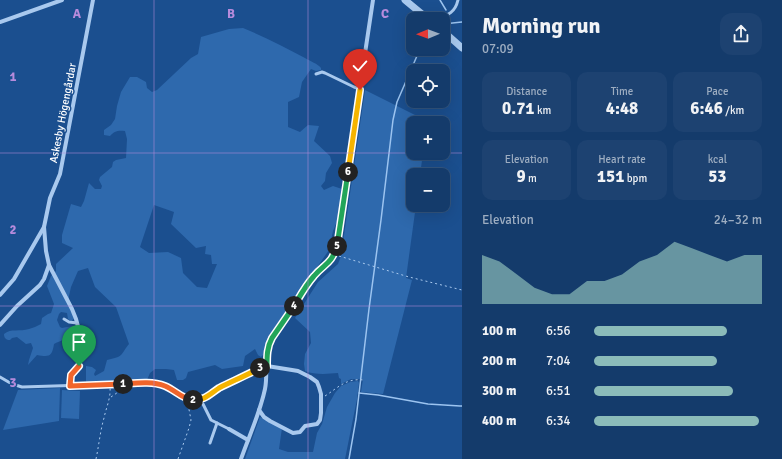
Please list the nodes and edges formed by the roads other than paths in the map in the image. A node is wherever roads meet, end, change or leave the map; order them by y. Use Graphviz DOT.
graph roads {
  1 [pos="62,0"];
  2 [pos="93,0"];
  3 [pos="373,0"];
  4 [pos="405,0"];
  5 [pos="458,0"];
  6 [pos="420,12"];
  7 [pos="450,14"];
  8 [pos="0,22"];
  9 [pos="450,37"];
  10 [pos="462,48"];
  11 [pos="316,74"];
  12 [pos="360,89"];
  13 [pos="44,227"];
  14 [pos="49,265"];
  15 [pos="0,295"];
  16 [pos="64,319"];
  17 [pos="77,323"];
  18 [pos="0,324"];
  19 [pos="71,351"];
  20 [pos="267,366"];
  21 [pos="0,377"];
  22 [pos="70,386"];
  23 [pos="198,400"];
  24 [pos="259,410"];
  25 [pos="217,423"];
  26 [pos="229,429"];
  27 [pos="248,440"];
  28 [pos="210,443"];
  29 [pos="241,459"];
  1 -- 8 [label="street"];
  2 -- 13 [label="street, Askesby Högengårdar"];
  3 -- 12 [label="street"];
  4 -- 6 [label="street"];
  5 -- 7 [label="lane"];
  9 -- 10 [label="street"];
  11 -- 12 [label="lane"];
  12 -- 20 [label="street"];
  13 -- 14 [label="street, Askesby Högengårdar"];
  13 -- 15 [label="street, Askesby Högengårdar"];
  14 -- 17 [label="street, Askesby Högengårdar"];
  14 -- 18 [label="street"];
  16 -- 17 [label="lane"];
  17 -- 19 [label="street, Askesby Högengårdar"];
  19 -- 22 [label="lane"];
  20 -- 23 [label="street"];
  20 -- 24 [label="street"];
  20 -- 24 [label="street"];
  21 -- 22 [label="lane"];
  22 -- 23 [label="lane"];
  23 -- 25 [label="lane"];
  24 -- 27 [label="street"];
  25 -- 26 [label="lane"];
  25 -- 28 [label="lane"];
  26 -- 27 [label="street"];
  27 -- 29 [label="street"];
}
